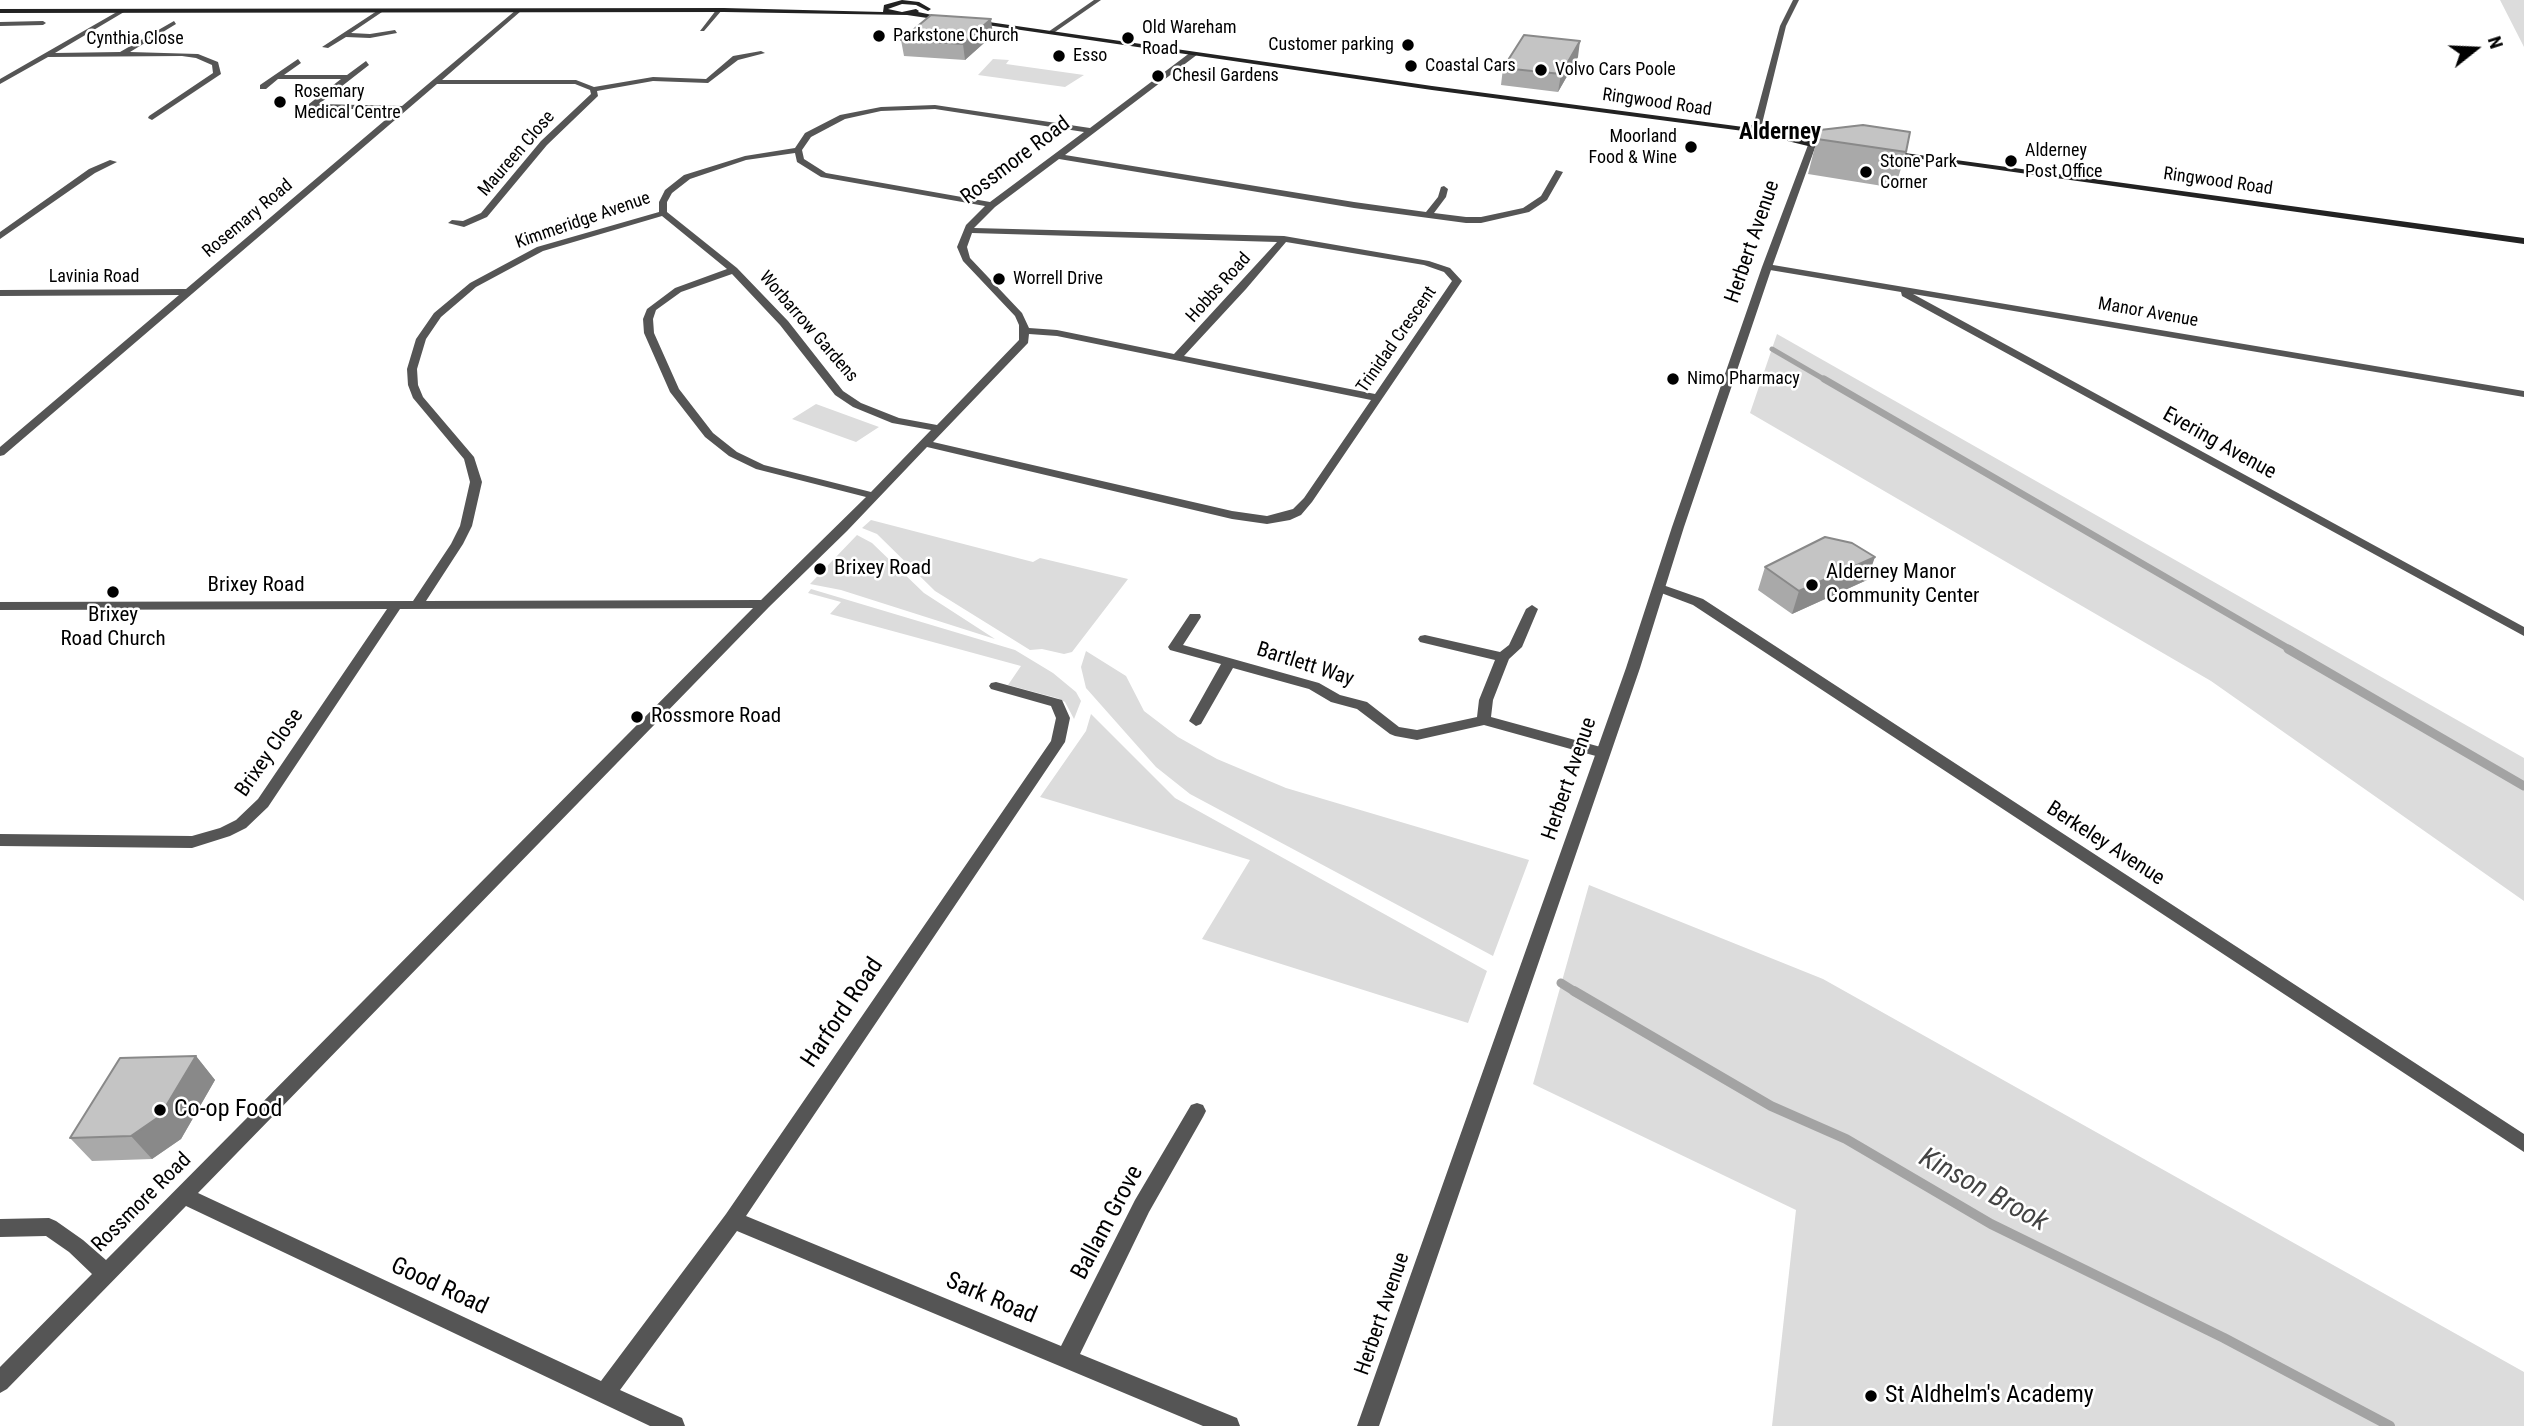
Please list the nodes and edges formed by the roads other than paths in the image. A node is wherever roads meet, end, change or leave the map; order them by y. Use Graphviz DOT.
graph roads {
  1 [pos="1098,0"];
  2 [pos="1796,0"];
  3 [pos="918,3"];
  4 [pos="890,6"];
  5 [pos="518,10"];
  6 [pos="719,10"];
  7 [pos="0,11"];
  8 [pos="122,11"];
  9 [pos="380,11"];
  10 [pos="908,13"];
  11 [pos="959,20"];
  12 [pos="43,23"];
  13 [pos="174,23"];
  14 [pos="0,24"];
  15 [pos="702,30"];
  16 [pos="394,32"];
  17 [pos="1050,33"];
  18 [pos="345,35"];
  19 [pos="370,36"];
  20 [pos="356,45"];
  21 [pos="326,47"];
  22 [pos="761,53"];
  23 [pos="1194,54"];
  24 [pos="48,55"];
  25 [pos="121,55"];
  26 [pos="298,61"];
  27 [pos="366,63"];
  28 [pos="277,77"];
  29 [pos="349,77"];
  30 [pos="0,82"];
  31 [pos="436,82"];
  32 [pos="262,88"];
  33 [pos="593,89"];
  34 [pos="405,108"];
  35 [pos="152,118"];
  36 [pos="1751,130"];
  37 [pos="1092,131"];
  38 [pos="1812,145"];
  39 [pos="1848,148"];
  40 [pos="798,150"];
  41 [pos="1870,150"];
  42 [pos="1058,156"];
  43 [pos="113,162"];
  44 [pos="1559,172"];
  45 [pos="1444,189"];
  46 [pos="992,205"];
  47 [pos="663,213"];
  48 [pos="1428,215"];
  49 [pos="452,223"];
  50 [pos="967,230"];
  51 [pos="0,236"];
  52 [pos="1284,239"];
  53 [pos="2524,241"];
  54 [pos="1767,267"];
  55 [pos="734,270"];
  56 [pos="1895,289"];
  57 [pos="189,292"];
  58 [pos="0,293"];
  59 [pos="1972,301"];
  60 [pos="1961,326"];
  61 [pos="1025,331"];
  62 [pos="1177,357"];
  63 [pos="2524,394"];
  64 [pos="1379,398"];
  65 [pos="938,428"];
  66 [pos="924,443"];
  67 [pos="0,453"];
  68 [pos="874,496"];
  69 [pos="1660,588"];
  70 [pos="764,604"];
  71 [pos="396,605"];
  72 [pos="417,605"];
  73 [pos="0,606"];
  74 [pos="1532,609"];
  75 [pos="2524,615"];
  76 [pos="1195,617"];
  77 [pos="2509,624"];
  78 [pos="2524,632"];
  79 [pos="1425,639"];
  80 [pos="1503,657"];
  81 [pos="1229,663"];
  82 [pos="996,686"];
  83 [pos="1484,720"];
  84 [pos="1196,721"];
  85 [pos="1604,753"];
  86 [pos="0,841"];
  87 [pos="1197,1111"];
  88 [pos="2524,1144"];
  89 [pos="182,1195"];
  90 [pos="733,1220"];
  91 [pos="0,1228"];
  92 [pos="105,1273"];
  93 [pos="1066,1359"];
  94 [pos="0,1382"];
  95 [pos="605,1393"];
  96 [pos="674,1426"];
  97 [pos="1229,1426"];
  98 [pos="1368,1426"];
  1 -- 17 [label="street"];
  2 -- 36 [label="street"];
  3 -- 4 [label="main road"];
  3 -- 10 [label="main road"];
  3 -- 11 [label="main road, Ringwood Road"];
  4 -- 6 [label="main road"];
  4 -- 10 [label="main road, Ringwood Road"];
  5 -- 6 [label="main road"];
  5 -- 9 [label="main road"];
  5 -- 31 [label="street, Rosemary Road"];
  6 -- 15 [label="street"];
  7 -- 8 [label="main road"];
  8 -- 9 [label="main road"];
  8 -- 24 [label="street"];
  9 -- 18 [label="street"];
  10 -- 11 [label="main road, Ringwood Road"];
  11 -- 17 [label="main road, Ringwood Road"];
  12 -- 14 [label="street"];
  13 -- 25 [label="street"];
  16 -- 19 [label="street"];
  17 -- 23 [label="main road, Ringwood Road"];
  18 -- 19 [label="street"];
  18 -- 21 [label="street"];
  19 -- 20 [label="street"];
  22 -- 33 [label="street, Maureen Close"];
  23 -- 36 [label="main road, Ringwood Road"];
  23 -- 37 [label="street, Rossmore Road"];
  24 -- 25 [label="street, Cynthia Close"];
  24 -- 30 [label="street"];
  25 -- 35 [label="street, Cynthia Close"];
  26 -- 28 [label="street"];
  27 -- 29 [label="street"];
  28 -- 29 [label="street"];
  28 -- 32 [label="street"];
  29 -- 34 [label="street"];
  31 -- 33 [label="street, Maureen Close"];
  31 -- 34 [label="street, Rosemary Road"];
  33 -- 49 [label="street, Maureen Close"];
  34 -- 57 [label="street, Rosemary Road"];
  36 -- 38 [label="main road, Ringwood Road"];
  37 -- 40 [label="street"];
  37 -- 42 [label="street, Rossmore Road"];
  38 -- 39 [label="main road, Ringwood Road"];
  38 -- 54 [label="street, Herbert Avenue"];
  40 -- 46 [label="street"];
  40 -- 47 [label="street, Kimmeridge Avenue"];
  41 -- 53 [label="main road, Ringwood Road"];
  42 -- 46 [label="street, Rossmore Road"];
  42 -- 48 [label="street"];
  43 -- 51 [label="street"];
  44 -- 48 [label="street"];
  45 -- 48 [label="street"];
  46 -- 50 [label="street, Rossmore Road"];
  47 -- 55 [label="street, Worbarrow Gardens"];
  47 -- 72 [label="street, Kimmeridge Avenue"];
  50 -- 52 [label="street, Trinidad Crescent"];
  50 -- 61 [label="street, Rossmore Road"];
  52 -- 62 [label="street, Hobbs Road"];
  52 -- 64 [label="street, Trinidad Crescent"];
  54 -- 56 [label="street, Manor Avenue"];
  54 -- 69 [label="street, Herbert Avenue"];
  55 -- 65 [label="street, Worbarrow Gardens"];
  55 -- 68 [label="street, Worbarrow Gardens"];
  56 -- 59 [label="street, Manor Avenue"];
  56 -- 60 [label="street, Evering Avenue"];
  57 -- 58 [label="street, Lavinia Road"];
  57 -- 67 [label="street, Rosemary Road"];
  59 -- 60 [label="street"];
  59 -- 63 [label="street, Manor Avenue"];
  60 -- 77 [label="street, Evering Avenue"];
  61 -- 62 [label="street"];
  61 -- 65 [label="street, Rossmore Road"];
  62 -- 64 [label="street"];
  64 -- 66 [label="street, Trinidad Crescent"];
  65 -- 66 [label="street, Rossmore Road"];
  66 -- 68 [label="street, Rossmore Road"];
  68 -- 70 [label="street, Rossmore Road"];
  69 -- 85 [label="street, Herbert Avenue"];
  69 -- 88 [label="street, Berkeley Avenue"];
  70 -- 72 [label="street, Brixey Road"];
  70 -- 89 [label="street, Rossmore Road"];
  71 -- 72 [label="street, Brixey Road"];
  71 -- 73 [label="street, Brixey Road"];
  71 -- 86 [label="street, Brixey Close"];
  74 -- 80 [label="street"];
  75 -- 77 [label="street"];
  76 -- 81 [label="street, Bartlett Way"];
  77 -- 78 [label="street, Evering Avenue"];
  79 -- 80 [label="street"];
  80 -- 83 [label="street"];
  81 -- 83 [label="street, Bartlett Way"];
  81 -- 84 [label="street, Bartlett Way"];
  82 -- 90 [label="street, Harford Road"];
  83 -- 85 [label="street, Bartlett Way"];
  85 -- 98 [label="street, Herbert Avenue"];
  87 -- 93 [label="street, Ballam Grove"];
  89 -- 92 [label="street, Rossmore Road"];
  89 -- 95 [label="street, Good Road"];
  90 -- 93 [label="street, Sark Road"];
  90 -- 95 [label="street, Harford Road"];
  91 -- 92 [label="street"];
  92 -- 94 [label="street, Rossmore Road"];
  93 -- 97 [label="street, Sark Road"];
  95 -- 96 [label="street, Good Road"];
}
